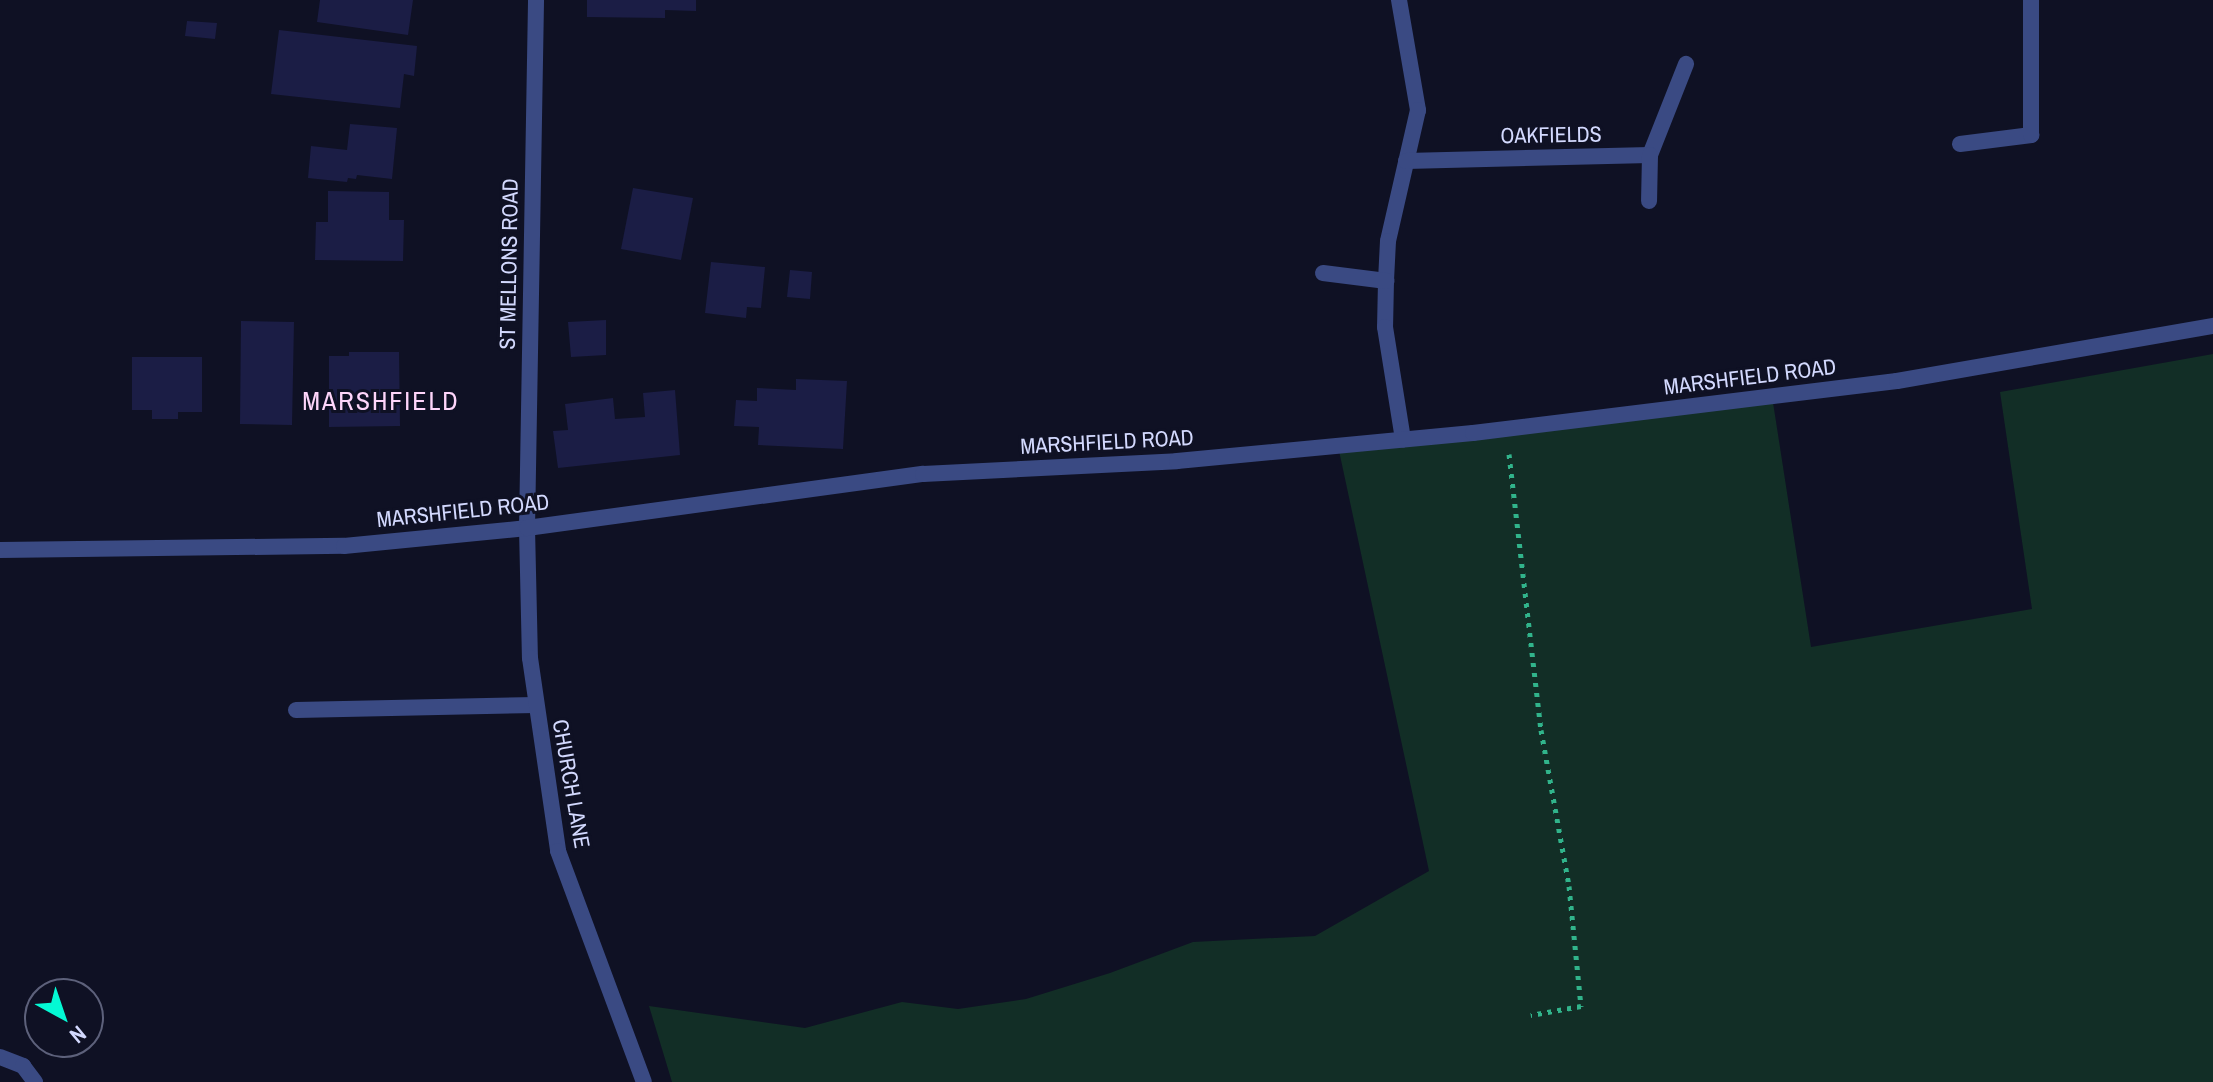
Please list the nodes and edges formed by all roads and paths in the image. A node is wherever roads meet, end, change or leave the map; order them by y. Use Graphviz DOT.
graph roads {
  1 [pos="536,0"];
  2 [pos="1399,0"];
  3 [pos="2031,0"];
  4 [pos="1686,64"];
  5 [pos="1960,144"];
  6 [pos="1650,155"];
  7 [pos="1406,161"];
  8 [pos="1649,201"];
  9 [pos="1323,273"];
  10 [pos="1386,281"];
  11 [pos="2213,326"];
  12 [pos="1509,429"];
  13 [pos="1403,440"];
  14 [pos="527,528"];
  15 [pos="0,550"];
  16 [pos="536,705"];
  17 [pos="296,710"];
  18 [pos="1531,1015"];
  19 [pos="0,1057"];
  20 [pos="35,1082"];
  21 [pos="644,1082"];
  1 -- 14 [label="street, ST MELLONS ROAD"];
  2 -- 7 [label="street"];
  3 -- 5 [label="street"];
  4 -- 6 [label="street"];
  6 -- 7 [label="street, OAKFIELDS"];
  6 -- 8 [label="street"];
  7 -- 10 [label="street"];
  9 -- 10 [label="street"];
  10 -- 13 [label="street"];
  11 -- 12 [label="street, MARSHFIELD ROAD"];
  12 -- 13 [label="street, MARSHFIELD ROAD"];
  12 -- 18 [label="path"];
  13 -- 14 [label="street, MARSHFIELD ROAD"];
  14 -- 15 [label="street, MARSHFIELD ROAD"];
  14 -- 16 [label="street, CHURCH LANE"];
  16 -- 17 [label="street"];
  16 -- 21 [label="street, CHURCH LANE"];
  19 -- 20 [label="street"];
}
